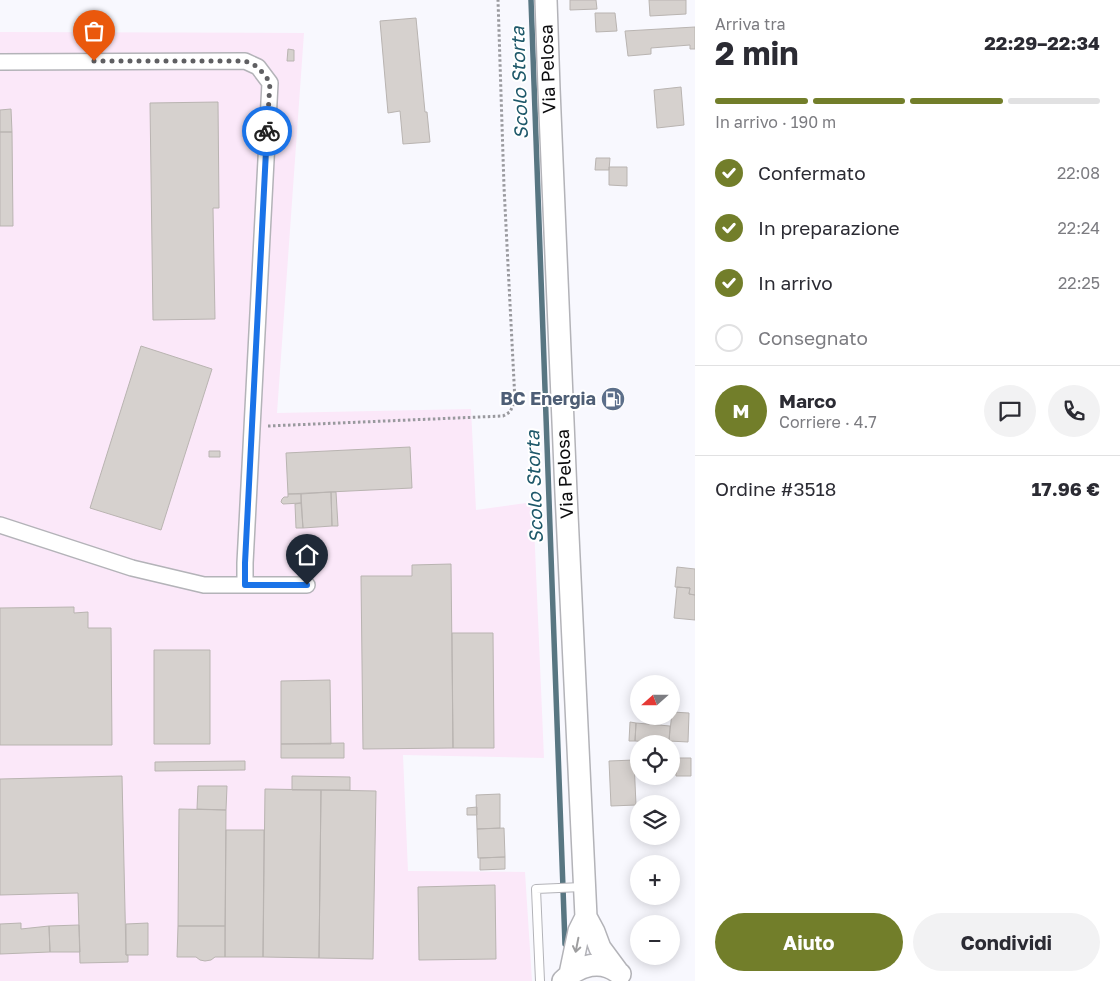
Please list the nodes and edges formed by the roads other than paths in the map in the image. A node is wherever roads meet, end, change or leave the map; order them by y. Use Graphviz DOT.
graph roads {
  1 [pos="546,0"];
  2 [pos="0,62"];
  3 [pos="0,525"];
  4 [pos="245,585"];
  5 [pos="307,585"];
  6 [pos="578,887"];
  7 [pos="586,917"];
  8 [pos="622,976"];
  9 [pos="566,978"];
  10 [pos="540,981"];
  1 -- 6 [label="main road, Via Pelosa"];
  2 -- 4 [label="street"];
  3 -- 4 [label="street"];
  4 -- 5 [label="street"];
  6 -- 7 [label="main road, Via Pelosa"];
  6 -- 10 [label="lane"];
  7 -- 8 [label="main road, Via Pelosa"];
  7 -- 9 [label="main road, Via Pelosa, one-way"];
  8 -- 9 [label="main road, Via Pelosa"];
}
